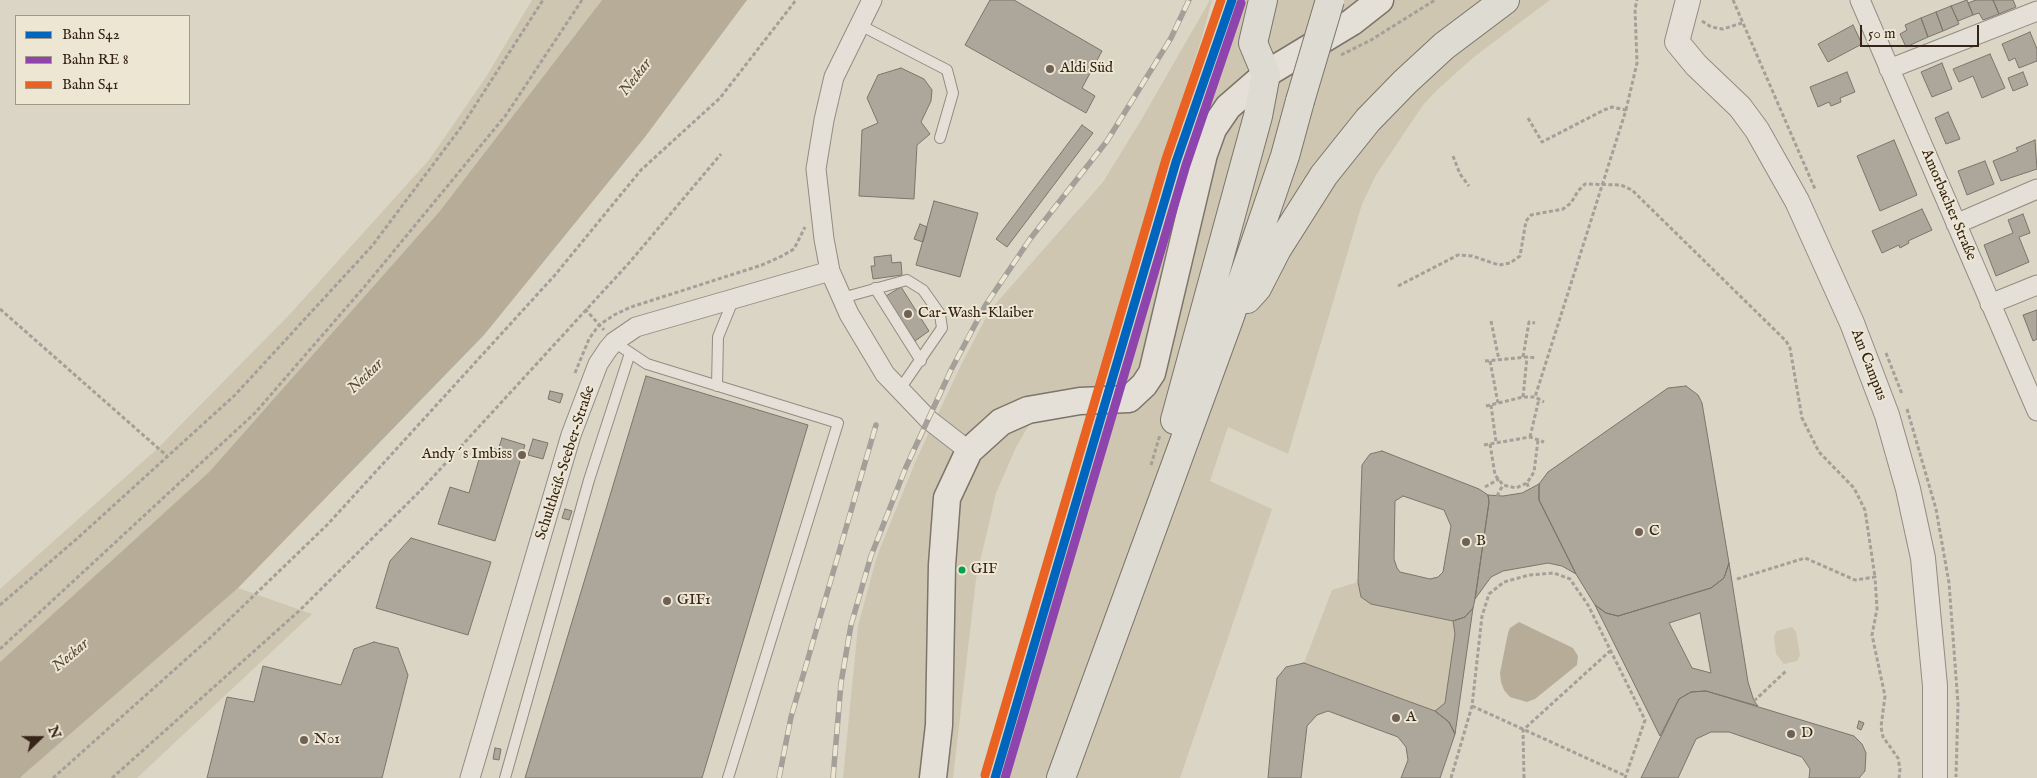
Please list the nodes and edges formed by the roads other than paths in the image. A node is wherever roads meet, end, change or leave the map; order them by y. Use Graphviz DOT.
graph roads {
  1 [pos="872,0"];
  2 [pos="1263,0"];
  3 [pos="1330,0"];
  4 [pos="1380,0"];
  5 [pos="1505,0"];
  6 [pos="1688,0"];
  7 [pos="1860,0"];
  8 [pos="2037,11"];
  9 [pos="858,24"];
  10 [pos="1889,69"];
  11 [pos="1266,74"];
  12 [pos="940,138"];
  13 [pos="2037,189"];
  14 [pos="1956,224"];
  15 [pos="830,270"];
  16 [pos="2037,285"];
  17 [pos="875,288"];
  18 [pos="734,298"];
  19 [pos="842,298"];
  20 [pos="1990,304"];
  21 [pos="1229,319"];
  22 [pos="614,342"];
  23 [pos="630,353"];
  24 [pos="921,361"];
  25 [pos="717,386"];
  26 [pos="900,389"];
  27 [pos="2037,411"];
  28 [pos="969,452"];
  29 [pos="1145,555"];
  30 [pos="470,778"];
  31 [pos="505,778"];
  32 [pos="728,778"];
  33 [pos="933,778"];
  34 [pos="1061,778"];
  35 [pos="1935,778"];
  1 -- 9 [label="street"];
  2 -- 11 [label="highway"];
  3 -- 21 [label="highway, bridge"];
  4 -- 11 [label="main road"];
  5 -- 21 [label="highway"];
  6 -- 35 [label="street, Am Campus"];
  7 -- 10 [label="street, Amorbacher Straße"];
  8 -- 10 [label="street"];
  9 -- 12 [label="lane"];
  9 -- 15 [label="street"];
  10 -- 14 [label="street, Amorbacher Straße"];
  11 -- 28 [label="main road"];
  11 -- 29 [label="highway"];
  13 -- 14 [label="street"];
  14 -- 20 [label="street, Amorbacher Straße"];
  15 -- 18 [label="street, Schultheiß-Seeber-Straße"];
  15 -- 19 [label="street"];
  16 -- 20 [label="street"];
  17 -- 19 [label="lane"];
  17 -- 24 [label="lane"];
  17 -- 24 [label="lane"];
  18 -- 22 [label="street, Schultheiß-Seeber-Straße"];
  18 -- 25 [label="lane"];
  19 -- 26 [label="street"];
  20 -- 27 [label="street, Amorbacher Straße"];
  21 -- 29 [label="highway"];
  22 -- 23 [label="lane"];
  22 -- 30 [label="street, Schultheiß-Seeber-Straße"];
  23 -- 25 [label="lane"];
  23 -- 31 [label="lane"];
  24 -- 26 [label="lane"];
  25 -- 32 [label="lane"];
  26 -- 28 [label="street"];
  28 -- 33 [label="main road"];
  29 -- 34 [label="highway"];
}
